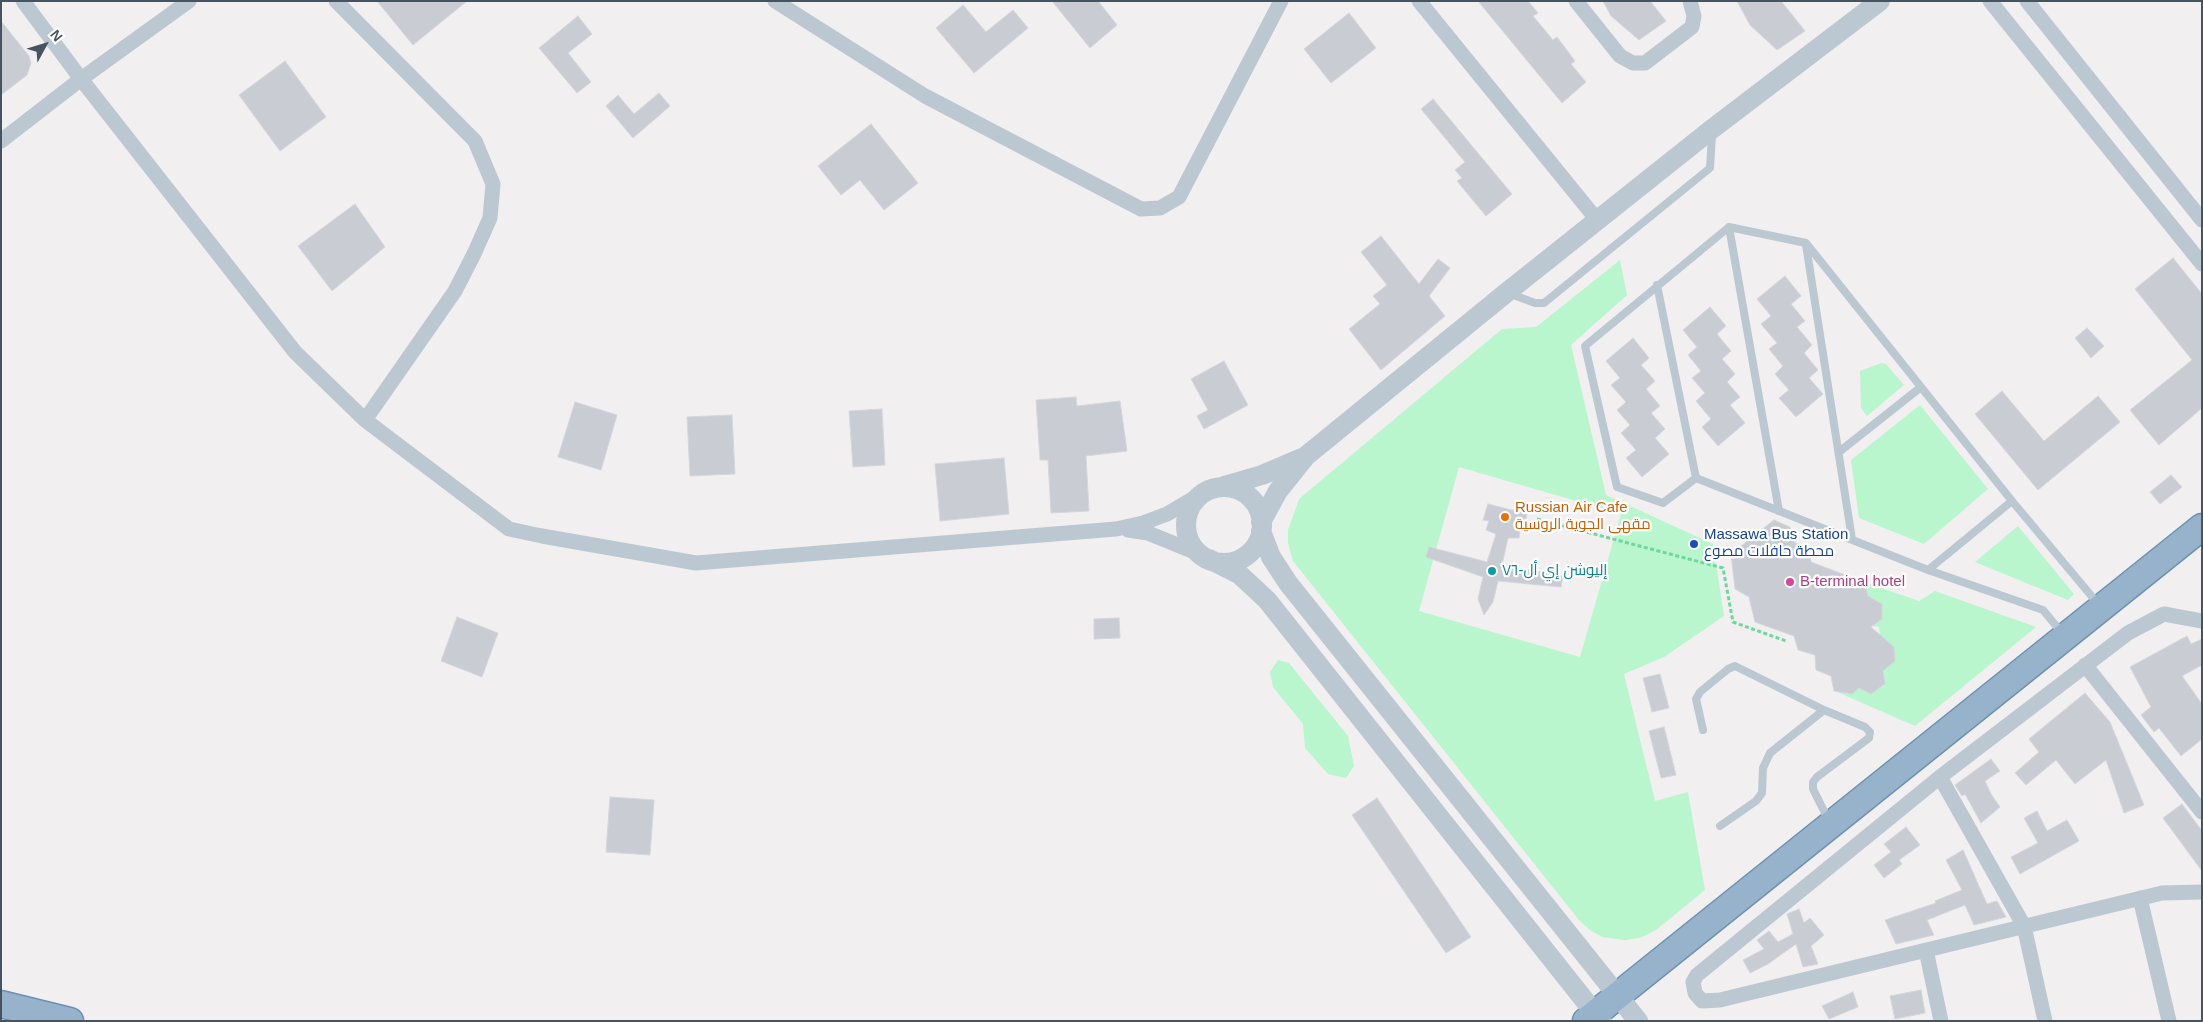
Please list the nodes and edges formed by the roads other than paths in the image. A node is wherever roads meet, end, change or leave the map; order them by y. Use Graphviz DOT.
graph roads {
  1 [pos="23,1"];
  2 [pos="189,1"];
  3 [pos="336,1"];
  4 [pos="776,1"];
  5 [pos="1282,1"];
  6 [pos="1419,1"];
  7 [pos="1576,1"];
  8 [pos="1690,1"];
  9 [pos="1880,1"];
  10 [pos="1990,1"];
  11 [pos="2027,1"];
  12 [pos="81,78"];
  13 [pos="1712,129"];
  14 [pos="1,141"];
  15 [pos="2202,220"];
  16 [pos="1598,221"];
  17 [pos="1729,227"];
  18 [pos="1806,243"];
  19 [pos="2202,264"];
  20 [pos="1657,285"];
  21 [pos="1506,293"];
  22 [pos="1920,387"];
  23 [pos="365,420"];
  24 [pos="1839,452"];
  25 [pos="1306,456"];
  26 [pos="1696,478"];
  27 [pos="1208,491"];
  28 [pos="2012,501"];
  29 [pos="1779,511"];
  30 [pos="1261,526"];
  31 [pos="2202,527"];
  32 [pos="1116,529"];
  33 [pos="1852,539"];
  34 [pos="1205,557"];
  35 [pos="1928,570"];
  36 [pos="2100,606"];
  37 [pos="2202,621"];
  38 [pos="2064,635"];
  39 [pos="2085,665"];
  40 [pos="1824,710"];
  41 [pos="1703,730"];
  42 [pos="1940,777"];
  43 [pos="2202,812"];
  44 [pos="1831,825"];
  45 [pos="1720,826"];
  46 [pos="2202,892"];
  47 [pos="2140,898"];
  48 [pos="2024,926"];
  49 [pos="1926,950"];
  50 [pos="1618,996"];
  51 [pos="1,1004"];
  52 [pos="1594,1018"];
  53 [pos="70,1021"];
  54 [pos="1638,1021"];
  55 [pos="1941,1021"];
  56 [pos="2045,1021"];
  57 [pos="2169,1021"];
  1 -- 12 [label="street"];
  2 -- 12 [label="street"];
  3 -- 23 [label="street"];
  4 -- 5 [label="street"];
  6 -- 16 [label="street"];
  7 -- 8 [label="street"];
  9 -- 13 [label="street"];
  10 -- 19 [label="street"];
  11 -- 15 [label="street"];
  12 -- 14 [label="street"];
  12 -- 23 [label="street"];
  13 -- 16 [label="street"];
  13 -- 21 [label="lane"];
  16 -- 21 [label="street"];
  17 -- 18 [label="lane"];
  17 -- 20 [label="lane"];
  17 -- 29 [label="lane"];
  18 -- 22 [label="lane"];
  18 -- 24 [label="lane"];
  20 -- 26 [label="lane"];
  20 -- 26 [label="lane"];
  21 -- 25 [label="street"];
  22 -- 24 [label="lane"];
  22 -- 28 [label="lane"];
  23 -- 32 [label="street"];
  24 -- 33 [label="lane"];
  25 -- 27 [label="street"];
  25 -- 30 [label="street"];
  26 -- 29 [label="lane"];
  27 -- 30 [label="street"];
  27 -- 32 [label="street"];
  27 -- 34 [label="street"];
  28 -- 35 [label="lane"];
  28 -- 36 [label="lane"];
  29 -- 33 [label="lane"];
  30 -- 34 [label="street"];
  30 -- 50 [label="street"];
  31 -- 36 [label="highway"];
  32 -- 34 [label="street"];
  33 -- 35 [label="lane"];
  34 -- 52 [label="street"];
  35 -- 38 [label="lane"];
  36 -- 38 [label="highway"];
  37 -- 39 [label="street"];
  38 -- 44 [label="highway"];
  39 -- 42 [label="street"];
  39 -- 43 [label="street"];
  40 -- 41 [label="lane"];
  40 -- 44 [label="lane"];
  40 -- 45 [label="lane"];
  42 -- 48 [label="street"];
  42 -- 49 [label="street"];
  44 -- 50 [label="highway"];
  46 -- 47 [label="street"];
  47 -- 48 [label="street"];
  47 -- 57 [label="street"];
  48 -- 49 [label="street"];
  48 -- 56 [label="street"];
  49 -- 55 [label="street"];
  50 -- 52 [label="highway"];
  50 -- 54 [label="street"];
  51 -- 53 [label="highway"];
}
